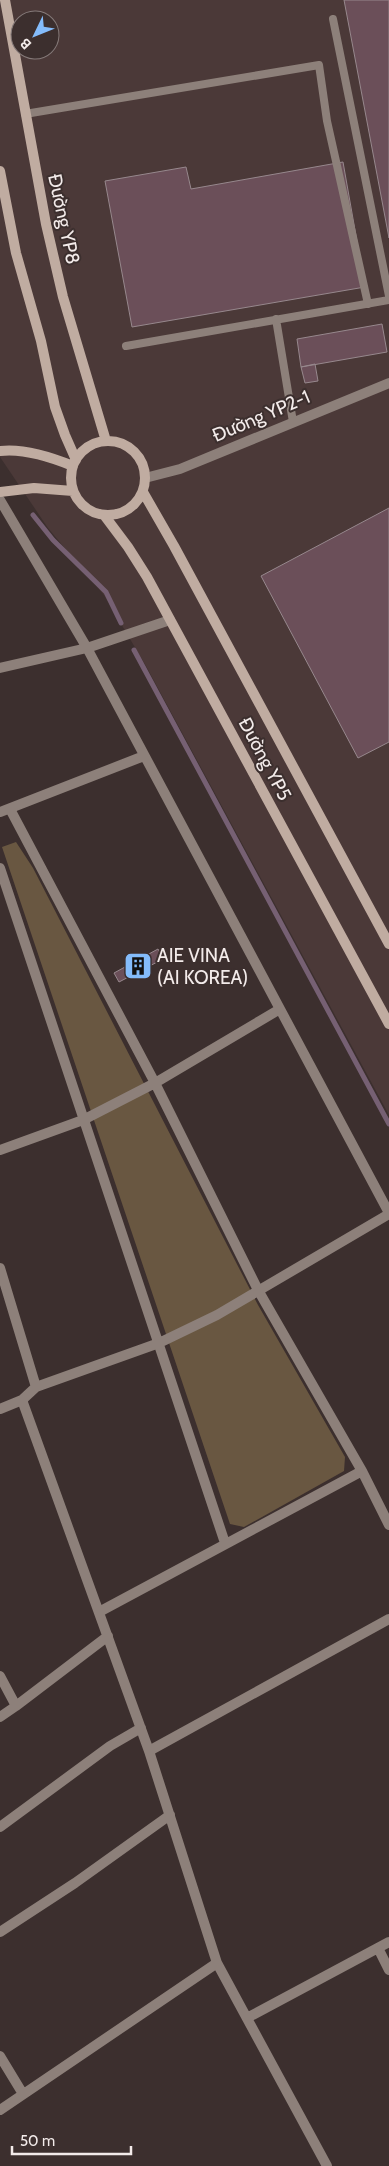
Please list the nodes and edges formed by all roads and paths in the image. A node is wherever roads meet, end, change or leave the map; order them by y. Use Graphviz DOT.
graph roads {
  1 [pos="5,0"];
  2 [pos="333,19"];
  3 [pos="25,114"];
  4 [pos="0,171"];
  5 [pos="389,296"];
  6 [pos="389,300"];
  7 [pos="368,304"];
  8 [pos="276,319"];
  9 [pos="126,346"];
  10 [pos="389,383"];
  11 [pos="293,422"];
  12 [pos="106,441"];
  13 [pos="0,451"];
  14 [pos="75,463"];
  15 [pos="145,478"];
  16 [pos="74,490"];
  17 [pos="0,492"];
  18 [pos="142,492"];
  19 [pos="0,500"];
  20 [pos="104,515"];
  21 [pos="170,620"];
  22 [pos="87,648"];
  23 [pos="0,668"];
  24 [pos="144,756"];
  25 [pos="5,810"];
  26 [pos="0,868"];
  27 [pos="389,944"];
  28 [pos="280,1008"];
  29 [pos="389,1024"];
  30 [pos="155,1083"];
  31 [pos="83,1120"];
  32 [pos="0,1150"];
  33 [pos="389,1214"];
  34 [pos="0,1268"];
  35 [pos="258,1290"];
  36 [pos="159,1343"];
  37 [pos="36,1387"];
  38 [pos="22,1400"];
  39 [pos="0,1409"];
  40 [pos="362,1471"];
  41 [pos="389,1526"];
  42 [pos="225,1543"];
  43 [pos="99,1612"];
  44 [pos="389,1619"];
  45 [pos="108,1636"];
  46 [pos="0,1676"];
  47 [pos="16,1706"];
  48 [pos="0,1717"];
  49 [pos="141,1728"];
  50 [pos="149,1751"];
  51 [pos="170,1815"];
  52 [pos="0,1827"];
  53 [pos="0,1932"];
  54 [pos="389,1942"];
  55 [pos="378,1948"];
  56 [pos="217,1963"];
  57 [pos="389,1970"];
  58 [pos="247,2018"];
  59 [pos="0,2056"];
  60 [pos="23,2094"];
  61 [pos="0,2110"];
  62 [pos="328,2166"];
  1 -- 3 [label="main road, Đường YP8"];
  2 -- 5 [label="lane"];
  3 -- 7 [label="lane"];
  3 -- 12 [label="main road, Đường YP8"];
  4 -- 14 [label="main road"];
  6 -- 7 [label="lane"];
  7 -- 8 [label="lane"];
  8 -- 9 [label="lane"];
  8 -- 11 [label="lane"];
  10 -- 11 [label="street, Đường YP2-1"];
  11 -- 15 [label="street, Đường YP2-1"];
  12 -- 14 [label="main road"];
  12 -- 15 [label="main road"];
  13 -- 14 [label="main road"];
  14 -- 16 [label="main road"];
  15 -- 18 [label="main road"];
  16 -- 17 [label="main road"];
  16 -- 20 [label="main road"];
  18 -- 20 [label="main road"];
  18 -- 27 [label="main road, Đường YP5"];
  19 -- 22 [label="street"];
  20 -- 21 [label="main road, Đường YP5"];
  21 -- 22 [label="street"];
  21 -- 29 [label="main road, Đường YP5"];
  22 -- 23 [label="street"];
  22 -- 24 [label="street"];
  24 -- 25 [label="street"];
  24 -- 28 [label="street"];
  25 -- 30 [label="street"];
  26 -- 31 [label="street"];
  28 -- 30 [label="street"];
  28 -- 33 [label="street"];
  30 -- 31 [label="street"];
  30 -- 35 [label="street"];
  31 -- 32 [label="street"];
  31 -- 36 [label="street"];
  33 -- 35 [label="street"];
  34 -- 37 [label="street"];
  35 -- 36 [label="street"];
  35 -- 40 [label="street"];
  36 -- 37 [label="street"];
  36 -- 42 [label="street"];
  37 -- 38 [label="street"];
  38 -- 39 [label="street"];
  38 -- 43 [label="street"];
  40 -- 41 [label="street"];
  40 -- 42 [label="street"];
  42 -- 43 [label="street"];
  43 -- 45 [label="street"];
  44 -- 50 [label="street"];
  45 -- 47 [label="street"];
  45 -- 49 [label="street"];
  46 -- 47 [label="street"];
  47 -- 48 [label="street"];
  49 -- 50 [label="street"];
  49 -- 52 [label="street"];
  50 -- 51 [label="street"];
  51 -- 53 [label="street"];
  51 -- 56 [label="street"];
  54 -- 55 [label="street"];
  55 -- 57 [label="street"];
  55 -- 58 [label="street"];
  56 -- 58 [label="street"];
  56 -- 60 [label="street"];
  58 -- 62 [label="street"];
  59 -- 60 [label="street"];
  60 -- 61 [label="street"];
}
